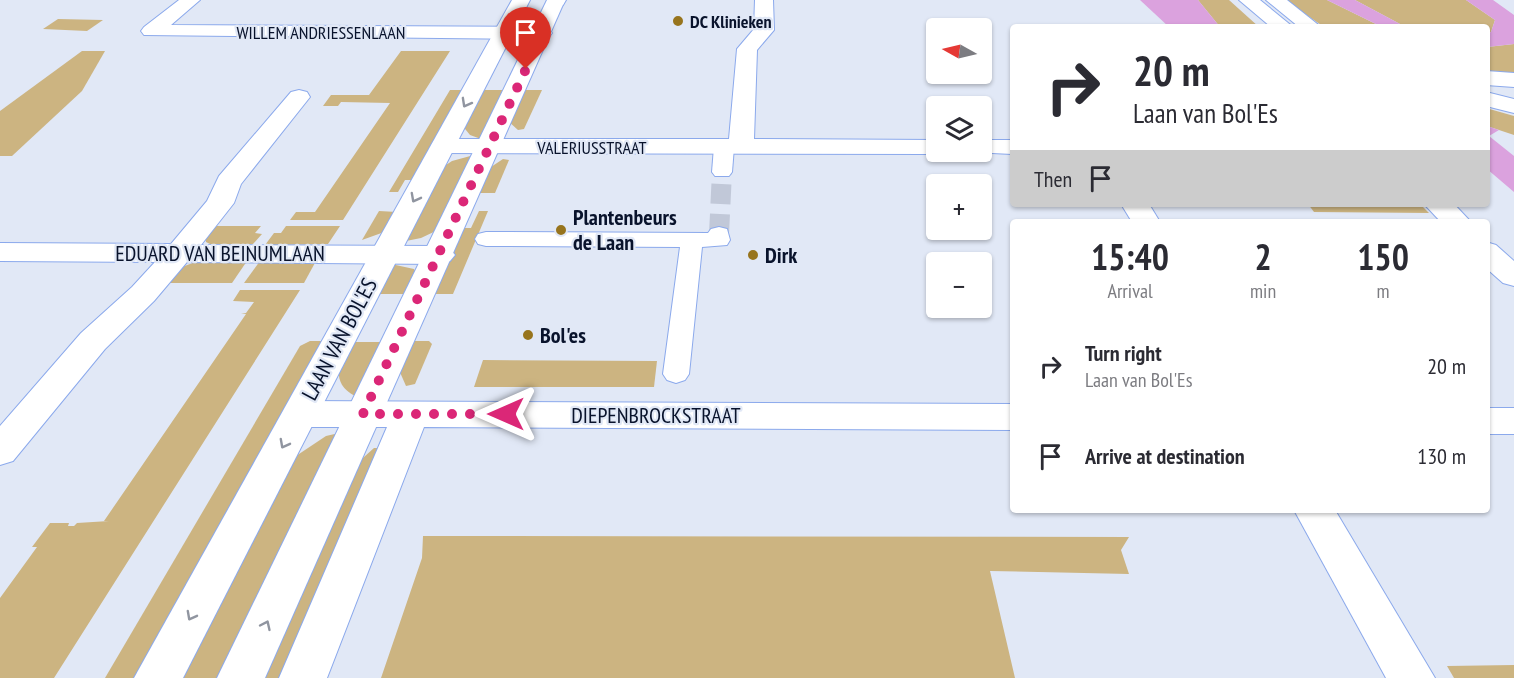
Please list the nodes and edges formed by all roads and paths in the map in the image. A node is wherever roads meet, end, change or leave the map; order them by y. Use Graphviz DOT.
graph roads {
  1 [pos="191,0"];
  2 [pos="521,0"];
  3 [pos="556,0"];
  4 [pos="764,0"];
  5 [pos="1248,0"];
  6 [pos="1275,0"];
  7 [pos="1279,24"];
  8 [pos="1307,24"];
  9 [pos="504,32"];
  10 [pos="542,33"];
  11 [pos="1490,78"];
  12 [pos="1514,80"];
  13 [pos="299,96"];
  14 [pos="1490,100"];
  15 [pos="1514,106"];
  16 [pos="442,146"];
  17 [pos="489,147"];
  18 [pos="733,147"];
  19 [pos="926,147"];
  20 [pos="992,147"];
  21 [pos="1010,147"];
  22 [pos="722,172"];
  23 [pos="1441,207"];
  24 [pos="1453,219"];
  25 [pos="719,234"];
  26 [pos="486,238"];
  27 [pos="692,240"];
  28 [pos="0,252"];
  29 [pos="179,253"];
  30 [pos="384,253"];
  31 [pos="1490,254"];
  32 [pos="440,255"];
  33 [pos="1514,277"];
  34 [pos="676,374"];
  35 [pos="300,414"];
  36 [pos="363,414"];
  37 [pos="411,414"];
  38 [pos="1010,417"];
  39 [pos="1490,421"];
  40 [pos="1514,421"];
  41 [pos="0,451"];
  42 [pos="1316,513"];
  43 [pos="158,678"];
  44 [pos="241,678"];
  45 [pos="303,678"];
  46 [pos="1411,678"];
  1 -- 9 [label="main road, WILLEM ANDRIESSENLAAN"];
  2 -- 9 [label="main road, LAAN VAN BOL'ES"];
  3 -- 10 [label="main road"];
  4 -- 18 [label="main road"];
  5 -- 7 [label="main road"];
  6 -- 8 [label="main road"];
  9 -- 10 [label="main road, WILLEM ANDRIESSENLAAN"];
  9 -- 16 [label="main road, LAAN VAN BOL'ES, one-way"];
  10 -- 17 [label="main road"];
  11 -- 12 [label="main road"];
  13 -- 29 [label="main road"];
  14 -- 15 [label="main road"];
  16 -- 17 [label="main road, VALERIUSSTRAAT"];
  16 -- 30 [label="main road, LAAN VAN BOL'ES, one-way"];
  17 -- 18 [label="main road, VALERIUSSTRAAT"];
  17 -- 32 [label="main road"];
  18 -- 19 [label="main road, VALERIUSSTRAAT"];
  18 -- 22 [label="street"];
  20 -- 21 [label="main road"];
  23 -- 24 [label="main road"];
  25 -- 27 [label="street"];
  26 -- 27 [label="street"];
  27 -- 34 [label="street"];
  28 -- 29 [label="main road, EDUARD VAN BEINUMLAAN"];
  29 -- 30 [label="main road, EDUARD VAN BEINUMLAAN"];
  29 -- 41 [label="main road"];
  30 -- 32 [label="main road, EDUARD VAN BEINUMLAAN"];
  30 -- 35 [label="main road, LAAN VAN BOL'ES"];
  31 -- 33 [label="main road"];
  32 -- 36 [label="main road"];
  35 -- 36 [label="main road, DIEPENBROCKSTRAAT"];
  35 -- 43 [label="main road, LAAN VAN BOL'ES, one-way"];
  36 -- 37 [label="main road, DIEPENBROCKSTRAAT"];
  44 -- 36 [label="main road, one-way"];
  37 -- 38 [label="main road, DIEPENBROCKSTRAAT"];
  37 -- 45 [label="main road"];
  39 -- 40 [label="main road"];
  42 -- 46 [label="main road"];
}
